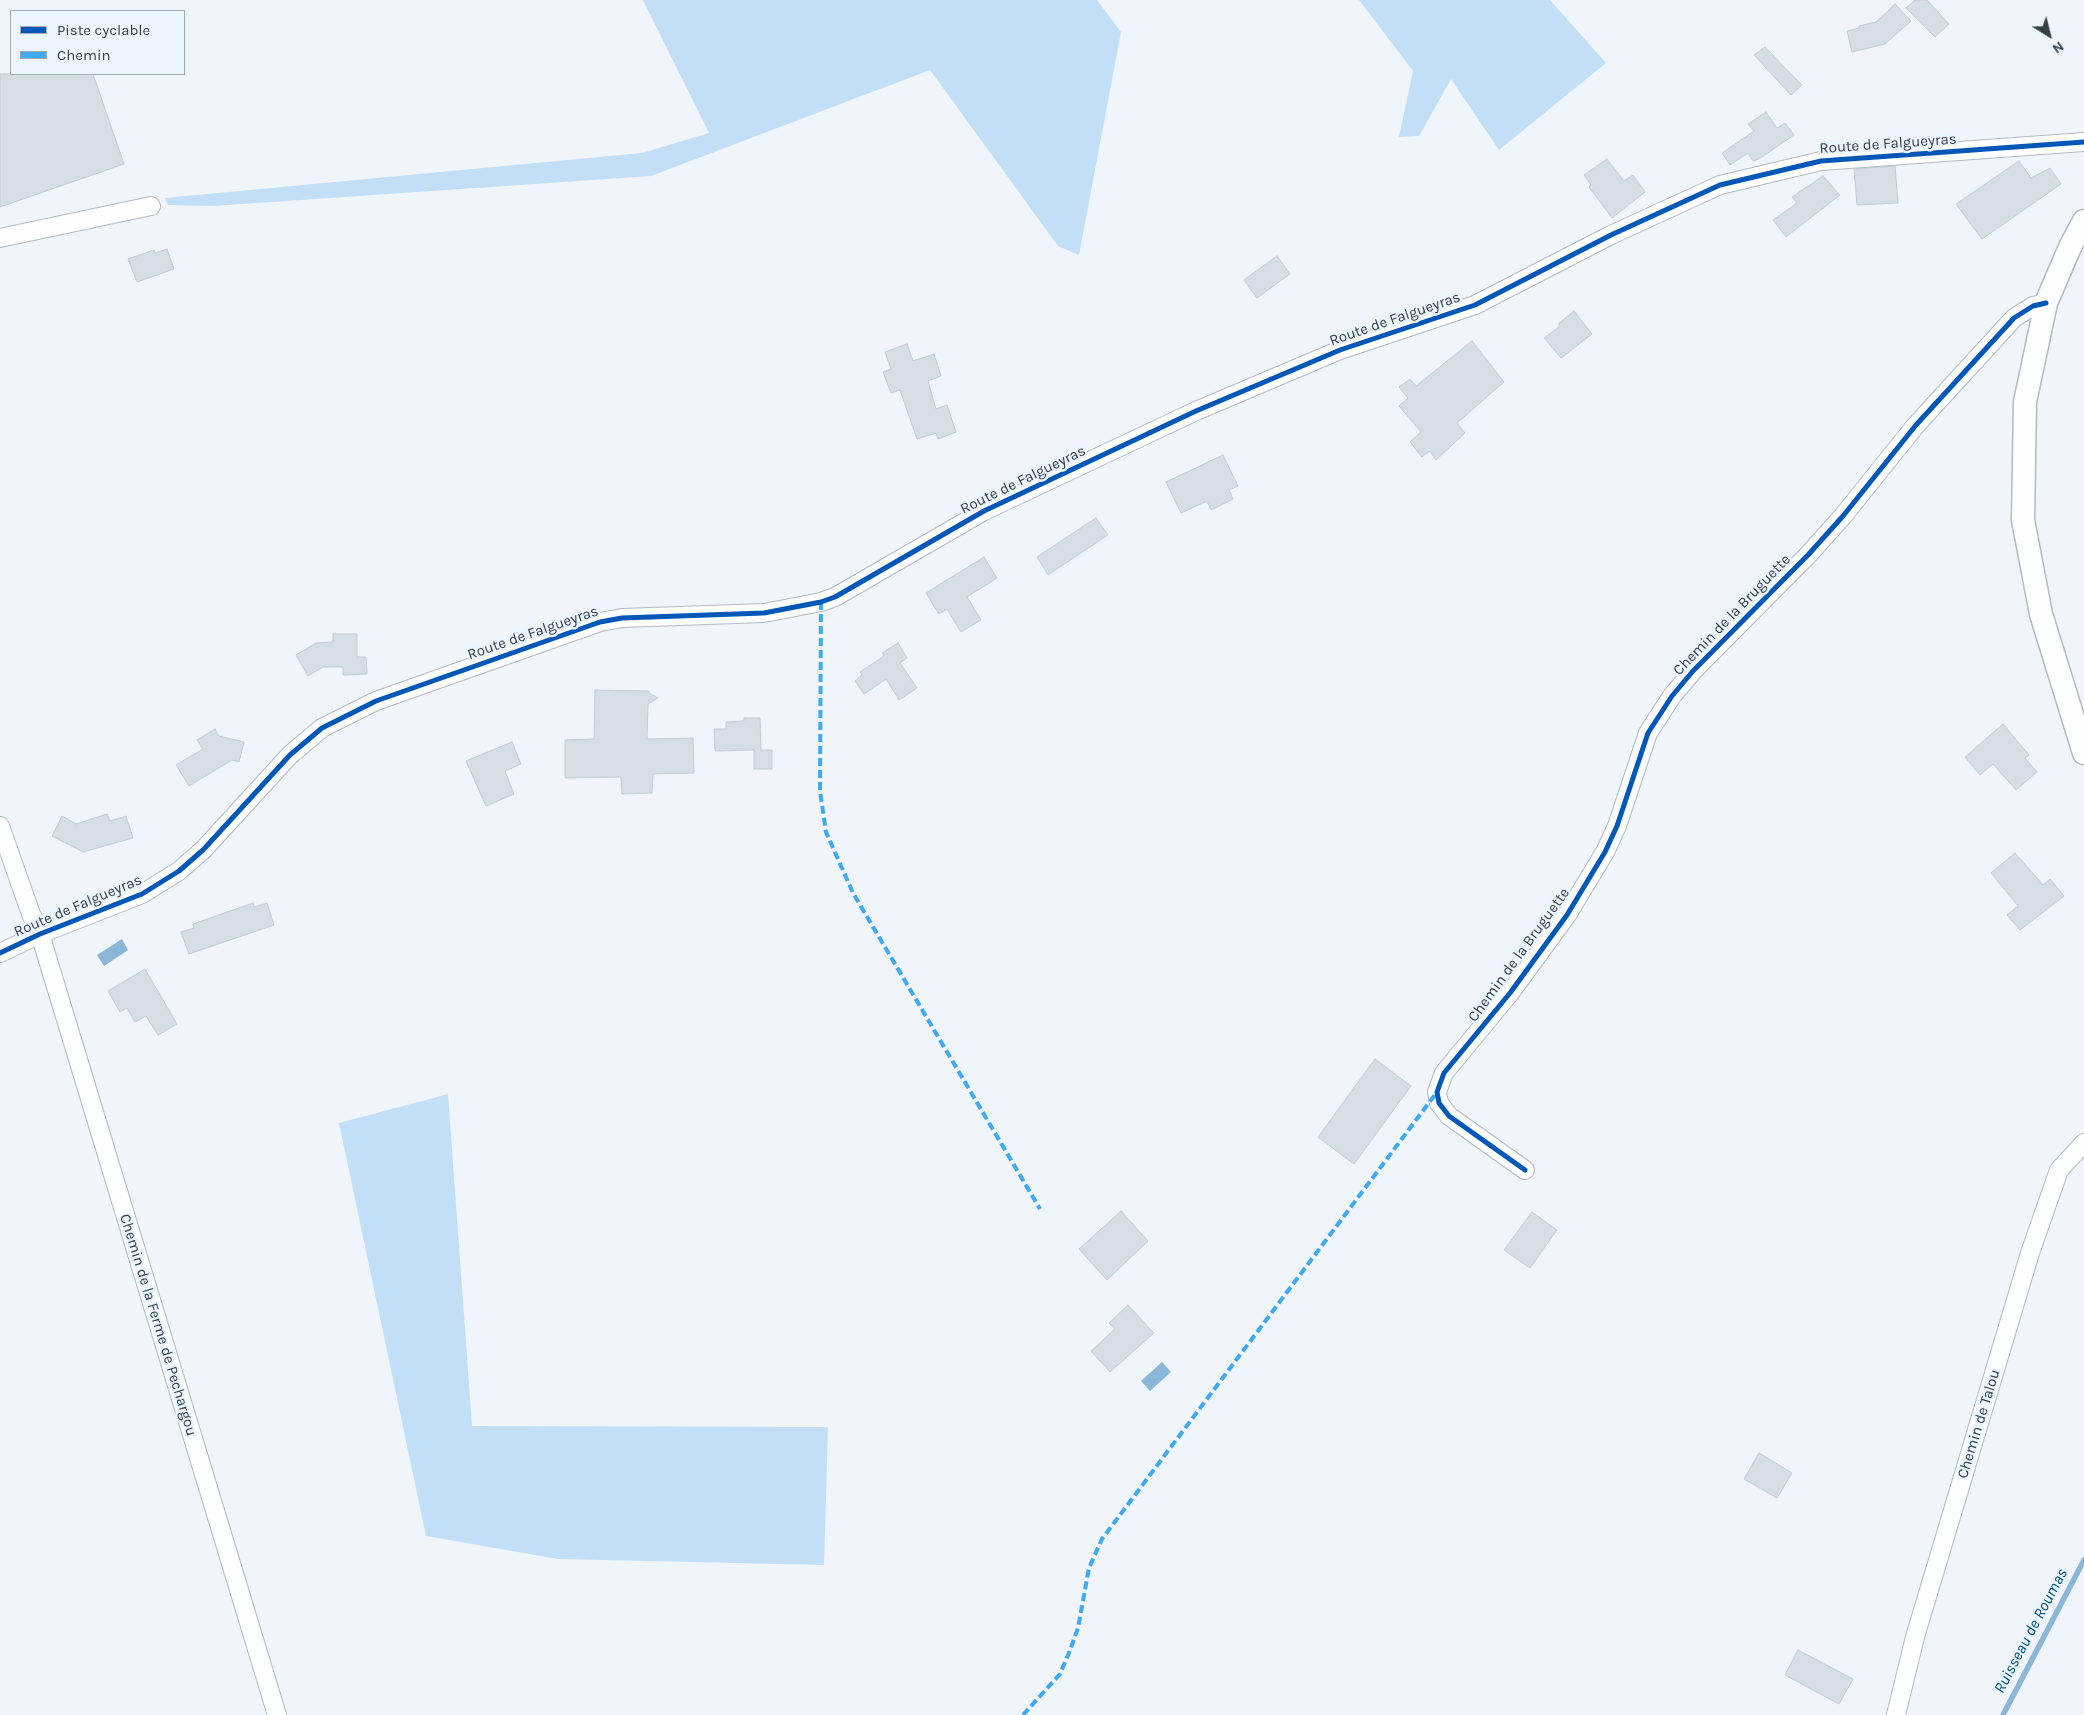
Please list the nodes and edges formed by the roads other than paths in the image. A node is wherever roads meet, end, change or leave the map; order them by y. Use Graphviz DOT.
graph roads {
  1 [pos="2084,142"];
  2 [pos="151,206"];
  3 [pos="2084,221"];
  4 [pos="0,238"];
  5 [pos="2046,303"];
  6 [pos="2084,752"];
  7 [pos="0,826"];
  8 [pos="40,934"];
  9 [pos="0,953"];
  10 [pos="2084,1143"];
  11 [pos="1525,1170"];
  12 [pos="276,1715"];
  13 [pos="1896,1715"];
  1 -- 8 [label="street, Route de Falgueyras"];
  2 -- 4 [label="street"];
  3 -- 5 [label="street"];
  5 -- 6 [label="street"];
  5 -- 11 [label="street, Chemin de la Bruguette"];
  7 -- 8 [label="street, Chemin de la Ferme de Pechargou"];
  8 -- 9 [label="street, Route de Falgueyras"];
  8 -- 12 [label="street, Chemin de la Ferme de Pechargou"];
  10 -- 13 [label="street, Chemin de Talou"];
}
